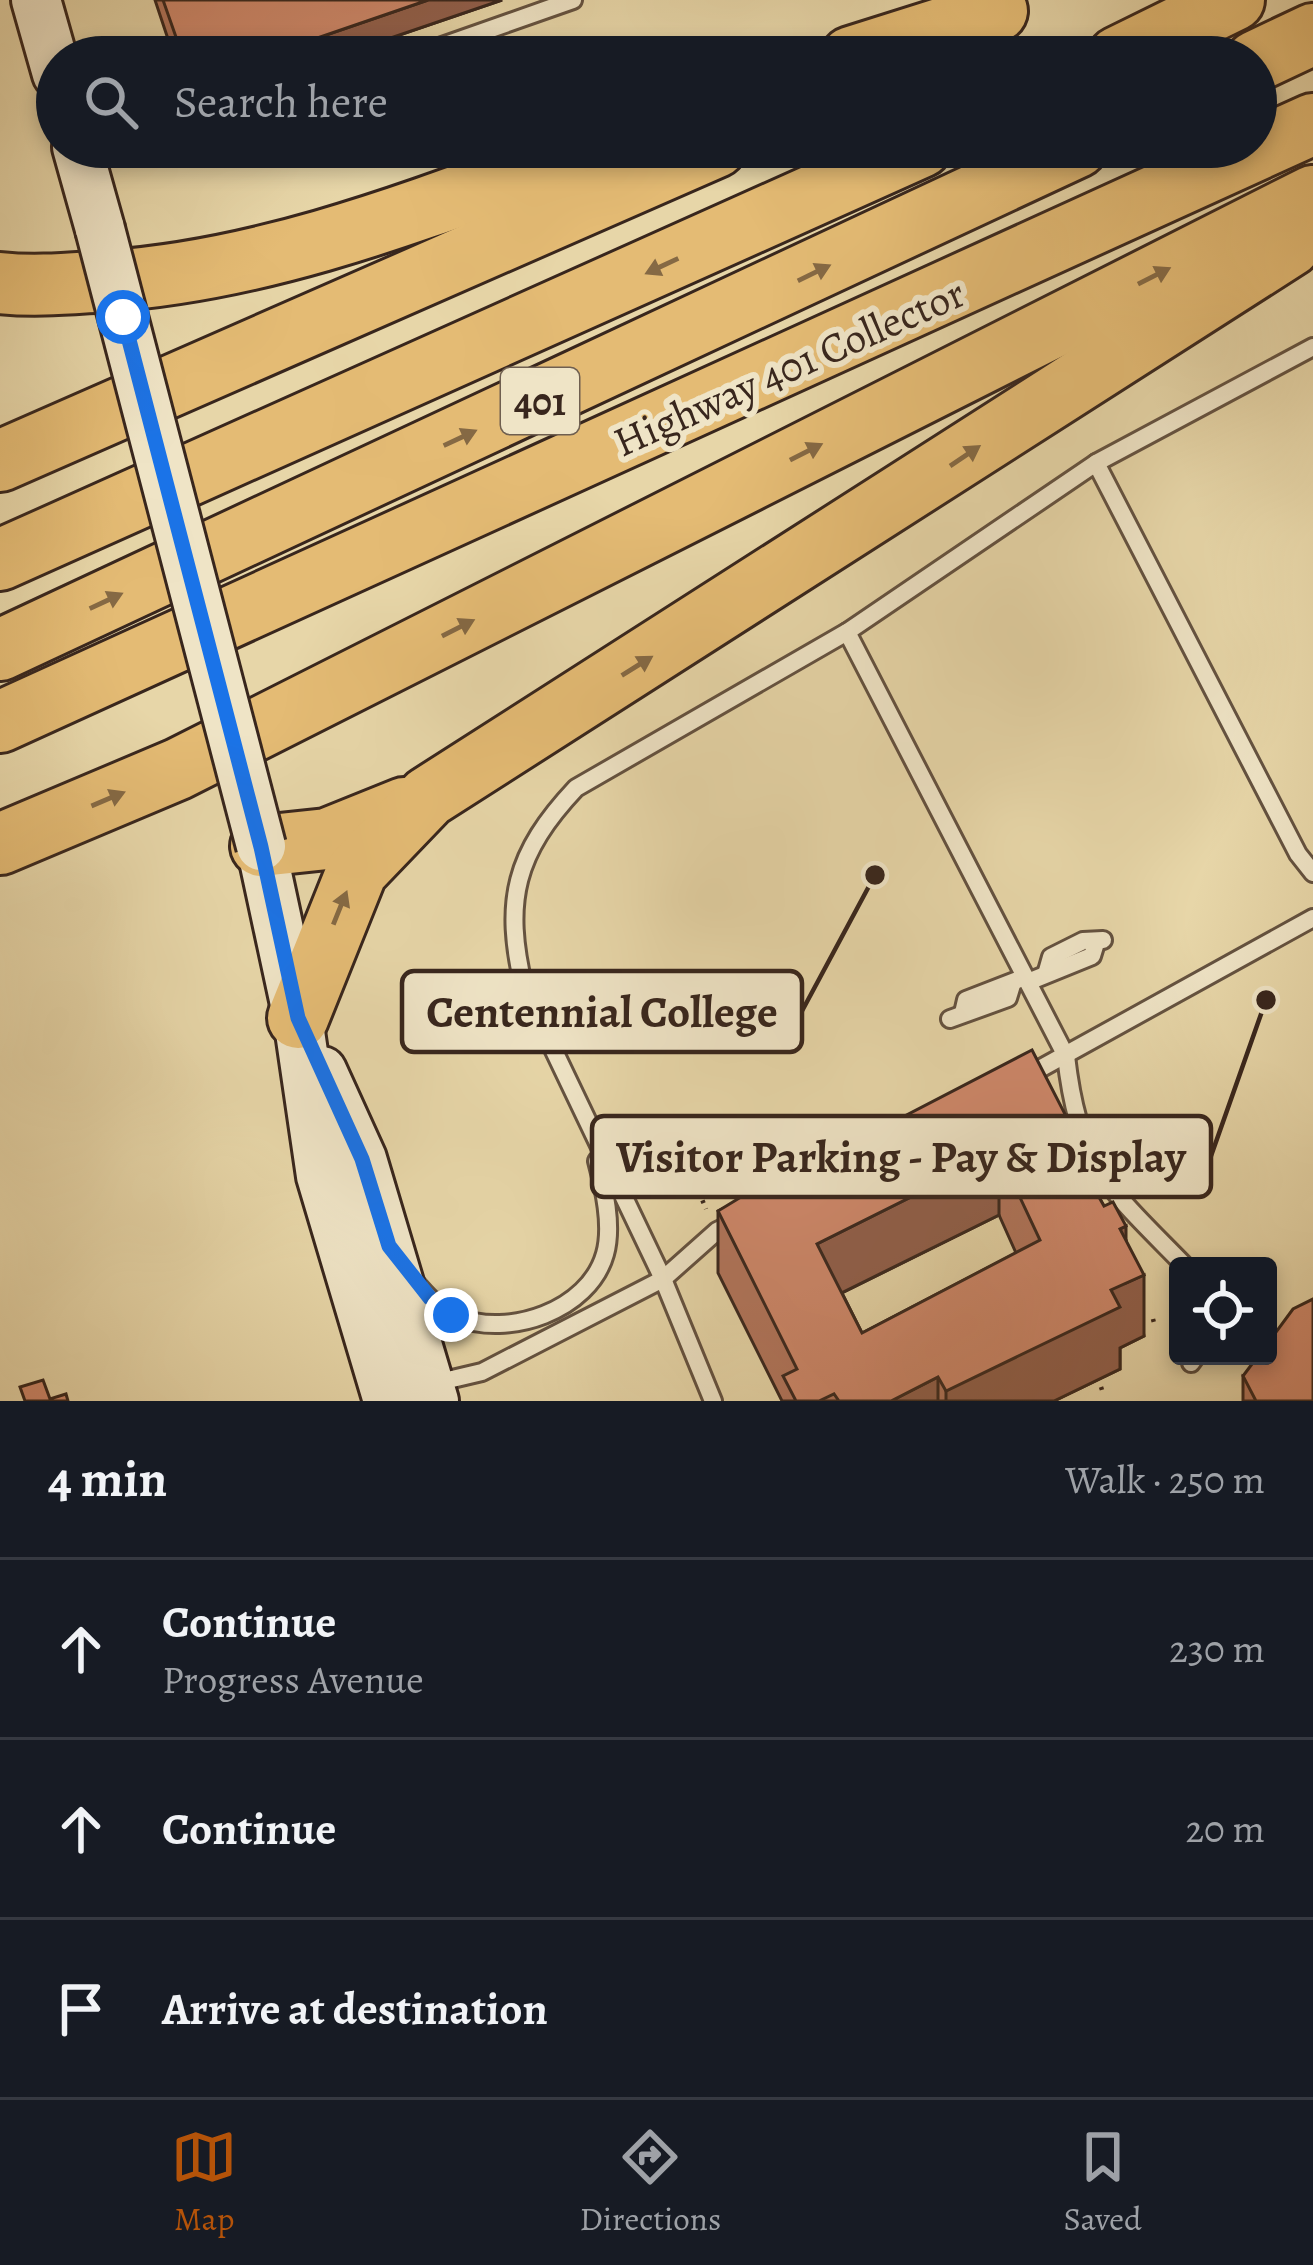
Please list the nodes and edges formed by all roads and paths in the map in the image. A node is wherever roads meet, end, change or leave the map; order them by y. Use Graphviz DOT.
graph roads {
  1 [pos="37,0"];
  2 [pos="573,0"];
  3 [pos="1234,0"];
  4 [pos="1007,5"];
  5 [pos="1313,34"];
  6 [pos="47,36"];
  7 [pos="471,36"];
  8 [pos="913,36"];
  9 [pos="944,36"];
  10 [pos="1161,36"];
  11 [pos="1277,52"];
  12 [pos="1313,124"];
  13 [pos="1277,140"];
  14 [pos="83,168"];
  15 [pos="534,168"];
  16 [pos="668,168"];
  17 [pos="874,168"];
  18 [pos="1032,168"];
  19 [pos="1216,168"];
  20 [pos="1313,196"];
  21 [pos="1313,232"];
  22 [pos="0,283"];
  23 [pos="1313,346"];
  24 [pos="0,461"];
  25 [pos="1096,463"];
  26 [pos="0,560"];
  27 [pos="848,632"];
  28 [pos="0,650"];
  29 [pos="0,722"];
  30 [pos="428,797"];
  31 [pos="0,844"];
  32 [pos="261,847"];
  33 [pos="1313,873"];
  34 [pos="1313,918"];
  35 [pos="1099,942"];
  36 [pos="1022,981"];
  37 [pos="957,1016"];
  38 [pos="298,1018"];
  39 [pos="1066,1057"];
  40 [pos="1017,1081"];
  41 [pos="588,1125"];
  42 [pos="699,1192"];
  43 [pos="760,1209"];
  44 [pos="709,1215"];
  45 [pos="389,1246"];
  46 [pos="1175,1257"];
  47 [pos="664,1280"];
  48 [pos="408,1390"];
  49 [pos="713,1401"];
  1 -- 6 [label="main road"];
  2 -- 7 [label="lane"];
  3 -- 10 [label="highway"];
  4 -- 8 [label="highway"];
  4 -- 9 [label="highway"];
  5 -- 11 [label="highway"];
  12 -- 13 [label="highway, Highway 401 Collector / 401"];
  14 -- 32 [label="main road, bridge"];
  15 -- 22 [label="highway"];
  16 -- 24 [label="highway"];
  17 -- 26 [label="highway, 401, one-way"];
  28 -- 18 [label="highway, 401, one-way"];
  19 -- 29 [label="highway, Highway 401 Collector / 401"];
  31 -- 20 [label="highway, one-way"];
  30 -- 21 [label="highway, one-way"];
  23 -- 25 [label="lane"];
  25 -- 27 [label="lane"];
  25 -- 33 [label="lane"];
  27 -- 36 [label="lane"];
  27 -- 41 [label="lane"];
  30 -- 32 [label="highway"];
  38 -- 30 [label="highway, one-way"];
  32 -- 38 [label="main road"];
  34 -- 39 [label="lane"];
  35 -- 36 [label="lane"];
  36 -- 37 [label="lane"];
  36 -- 39 [label="lane"];
  38 -- 45 [label="main road"];
  38 -- 48 [label="main road"];
  39 -- 40 [label="lane"];
  39 -- 46 [label="lane"];
  41 -- 45 [label="lane"];
  41 -- 47 [label="lane"];
  42 -- 44 [label="path"];
  43 -- 47 [label="lane"];
  45 -- 48 [label="main road"];
  47 -- 48 [label="lane"];
  47 -- 49 [label="lane"];
}
